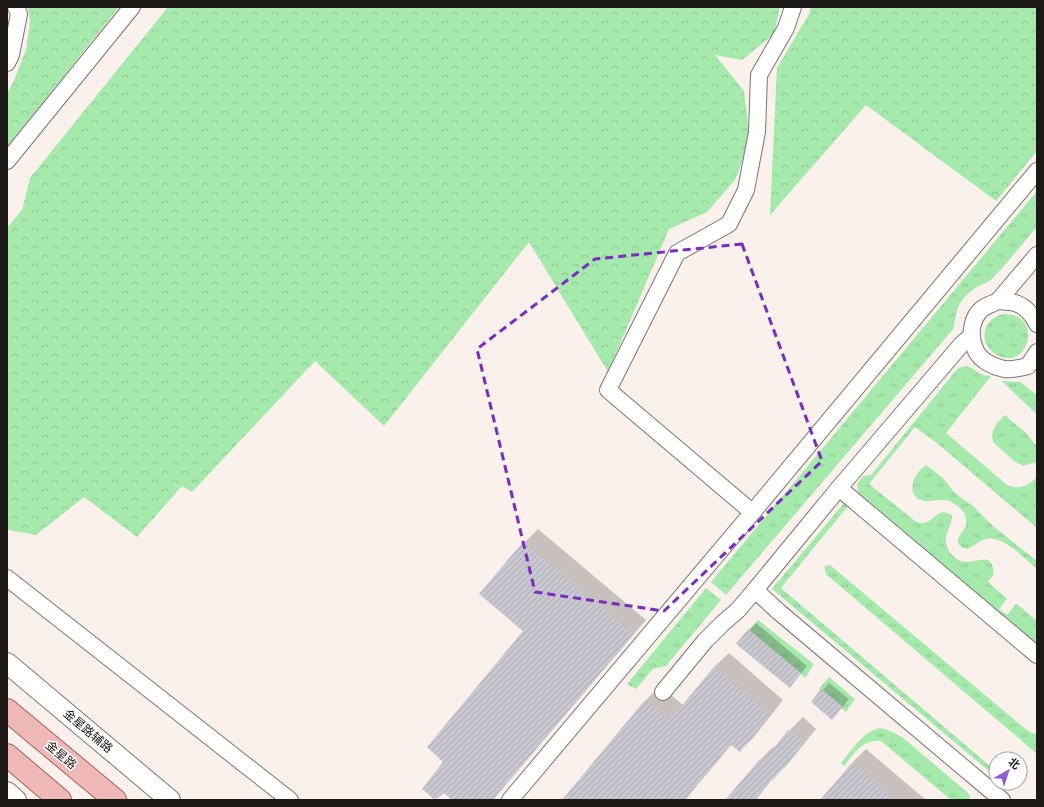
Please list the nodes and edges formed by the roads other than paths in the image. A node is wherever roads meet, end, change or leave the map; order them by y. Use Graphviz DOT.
graph roads {
  1 [pos="16,7"];
  2 [pos="132,7"];
  3 [pos="793,7"];
  4 [pos="7,63"];
  5 [pos="7,161"];
  6 [pos="1037,170"];
  7 [pos="1037,255"];
  8 [pos="998,301"];
  9 [pos="1037,324"];
  10 [pos="971,336"];
  11 [pos="1037,352"];
  12 [pos="1032,370"];
  13 [pos="839,488"];
  14 [pos="752,512"];
  15 [pos="7,578"];
  16 [pos="755,590"];
  17 [pos="1037,655"];
  18 [pos="7,663"];
  19 [pos="664,692"];
  20 [pos="7,710"];
  21 [pos="7,755"];
  22 [pos="7,792"];
  23 [pos="16,800"];
  24 [pos="60,800"];
  25 [pos="115,800"];
  26 [pos="170,800"];
  27 [pos="290,800"];
  28 [pos="510,800"];
  29 [pos="1002,800"];
  1 -- 4 [label="street"];
  2 -- 5 [label="street"];
  3 -- 14 [label="street"];
  6 -- 14 [label="street"];
  7 -- 8 [label="street"];
  8 -- 9 [label="street"];
  8 -- 10 [label="street"];
  10 -- 12 [label="street"];
  10 -- 13 [label="street"];
  11 -- 12 [label="street"];
  13 -- 16 [label="street"];
  13 -- 17 [label="street"];
  14 -- 28 [label="street"];
  15 -- 27 [label="street"];
  16 -- 19 [label="street"];
  16 -- 29 [label="street"];
  18 -- 26 [label="street, 金星路辅路"];
  20 -- 25 [label="main road, 金星路"];
  21 -- 24 [label="main road"];
  22 -- 23 [label="street"];
}
